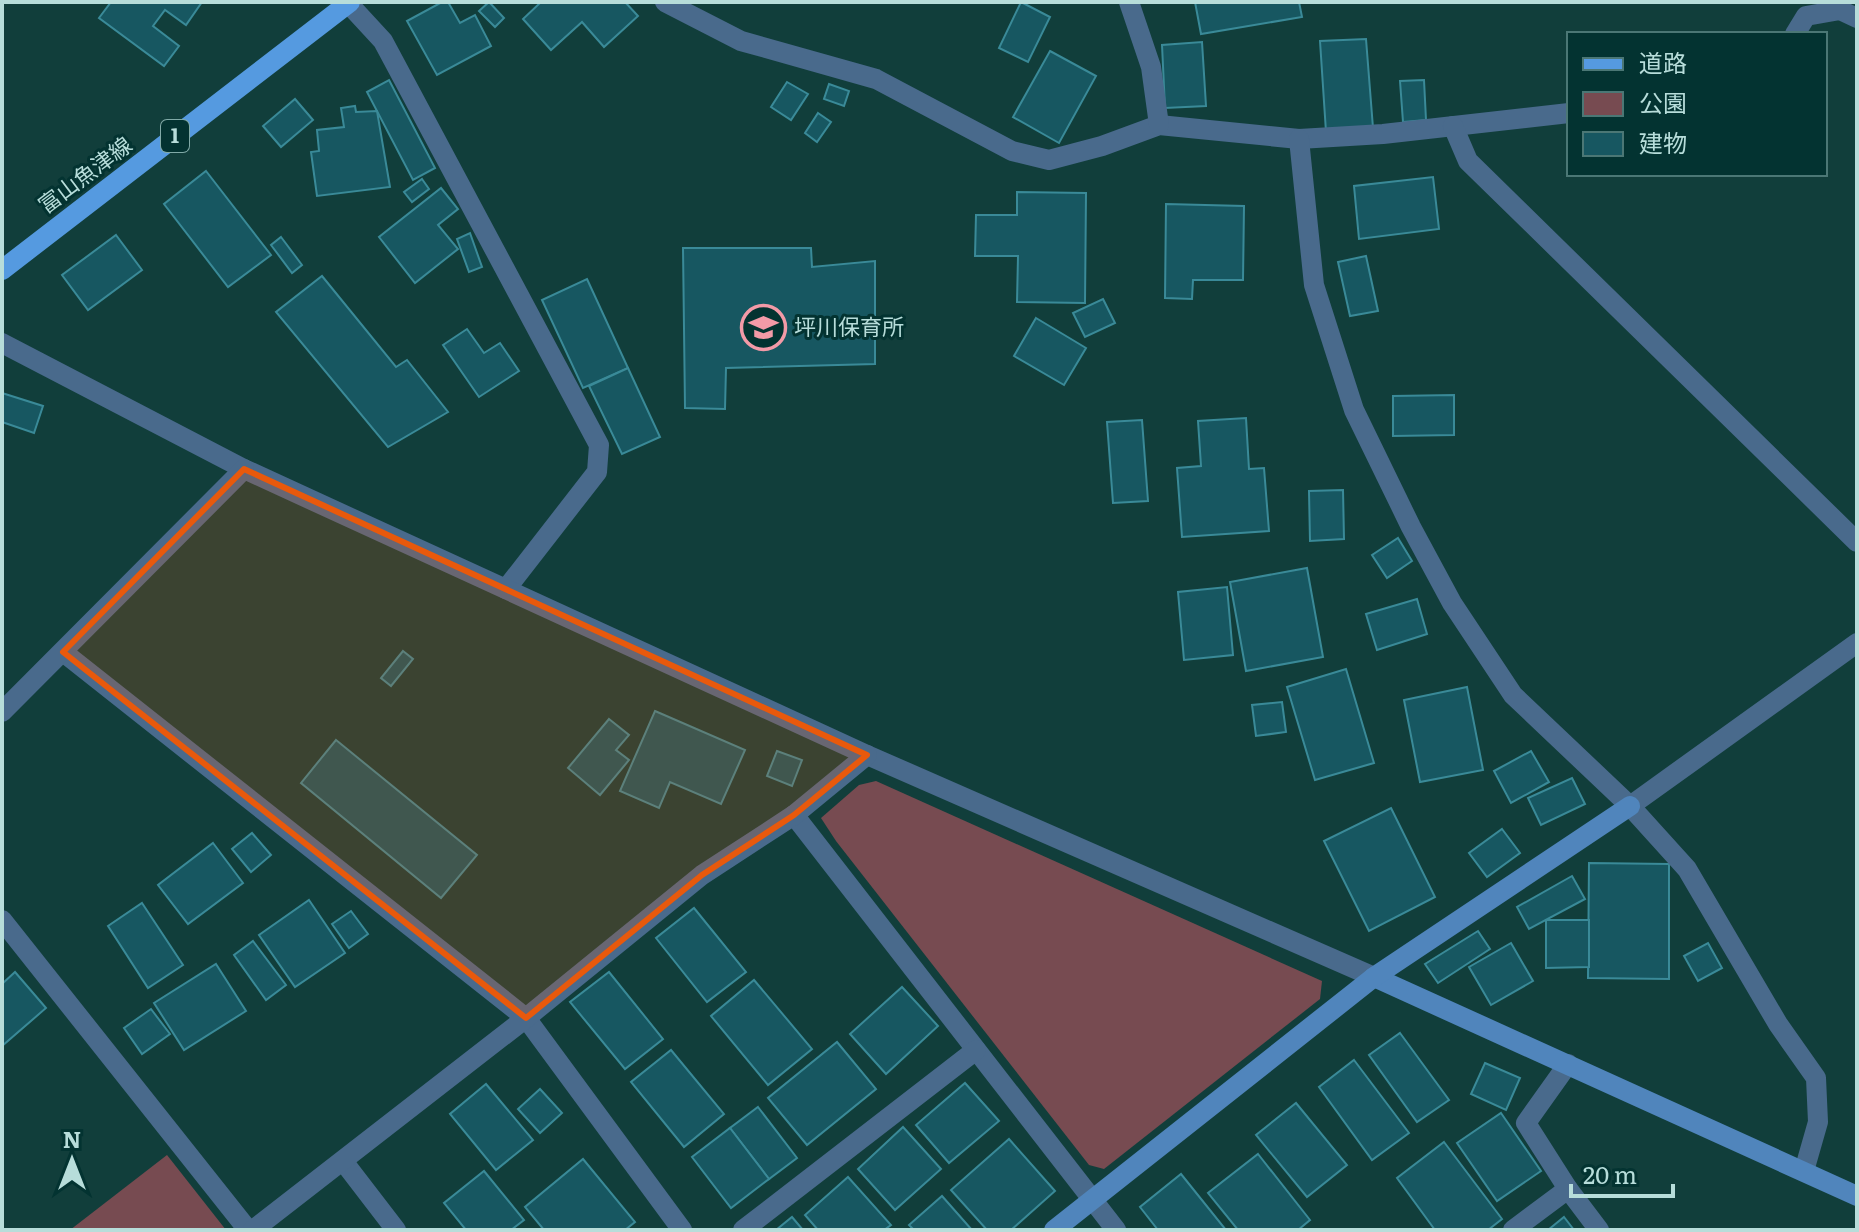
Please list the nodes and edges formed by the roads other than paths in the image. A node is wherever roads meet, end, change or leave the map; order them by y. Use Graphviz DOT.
graph roads {
  1 [pos="349,2"];
  2 [pos="665,2"];
  3 [pos="1129,2"];
  4 [pos="1857,18"];
  5 [pos="1796,32"];
  6 [pos="1567,113"];
  7 [pos="1159,125"];
  8 [pos="1453,126"];
  9 [pos="1299,139"];
  10 [pos="2,270"];
  11 [pos="2,343"];
  12 [pos="244,469"];
  13 [pos="1857,542"];
  14 [pos="506,589"];
  15 [pos="1857,643"];
  16 [pos="63,652"];
  17 [pos="2,712"];
  18 [pos="867,755"];
  19 [pos="1630,806"];
  20 [pos="794,815"];
  21 [pos="2,920"];
  22 [pos="10,945"];
  23 [pos="1374,977"];
  24 [pos="526,1018"];
  25 [pos="976,1050"];
  26 [pos="1568,1064"];
  27 [pos="343,1161"];
  28 [pos="1804,1171"];
  29 [pos="1568,1189"];
  30 [pos="1857,1196"];
  31 [pos="1093,1200"];
  32 [pos="251,1230"];
  33 [pos="396,1230"];
  34 [pos="682,1230"];
  35 [pos="743,1230"];
  36 [pos="1054,1230"];
  37 [pos="1116,1230"];
  38 [pos="1513,1230"];
  39 [pos="1599,1230"];
  1 -- 10 [label="main road, 富山魚津線 / 1"];
  1 -- 14 [label="street"];
  2 -- 7 [label="street"];
  3 -- 7 [label="street"];
  4 -- 5 [label="street"];
  6 -- 8 [label="street"];
  7 -- 9 [label="street"];
  8 -- 9 [label="street"];
  8 -- 13 [label="street"];
  9 -- 19 [label="street"];
  11 -- 12 [label="street"];
  12 -- 14 [label="street"];
  12 -- 16 [label="street"];
  14 -- 18 [label="street"];
  15 -- 19 [label="street"];
  16 -- 17 [label="street"];
  16 -- 24 [label="street"];
  18 -- 20 [label="street"];
  18 -- 23 [label="street"];
  19 -- 23 [label="street"];
  19 -- 28 [label="street"];
  20 -- 24 [label="street"];
  20 -- 25 [label="street"];
  21 -- 22 [label="street"];
  22 -- 32 [label="street"];
  23 -- 26 [label="street"];
  23 -- 31 [label="street"];
  24 -- 27 [label="street"];
  24 -- 34 [label="street"];
  25 -- 31 [label="street"];
  25 -- 35 [label="street"];
  26 -- 28 [label="street"];
  26 -- 29 [label="street"];
  27 -- 32 [label="street"];
  27 -- 33 [label="street"];
  28 -- 30 [label="street"];
  29 -- 38 [label="street"];
  29 -- 39 [label="street"];
  31 -- 36 [label="street"];
  31 -- 37 [label="street"];
}
